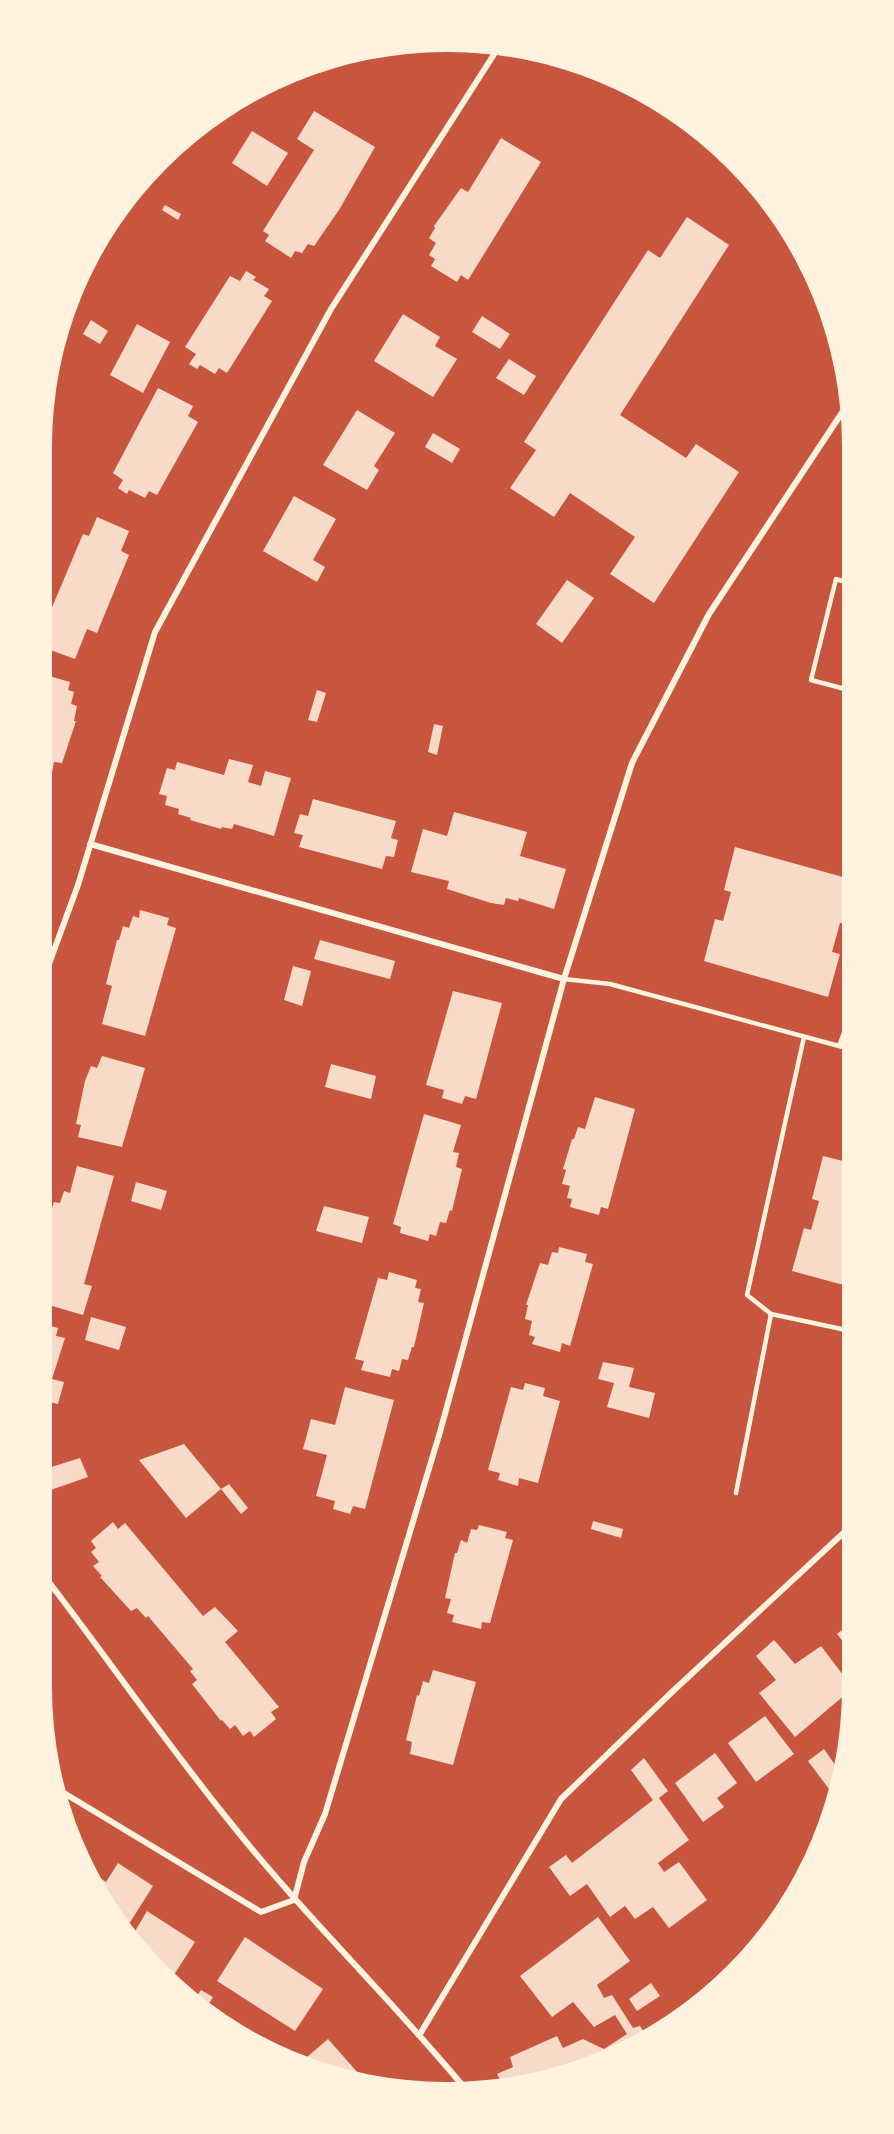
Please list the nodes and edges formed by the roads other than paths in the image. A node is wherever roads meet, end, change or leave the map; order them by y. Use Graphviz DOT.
graph roads {
  1 [pos="493,55"];
  2 [pos="840,415"];
  3 [pos="842,581"];
  4 [pos="842,688"];
  5 [pos="90,844"];
  6 [pos="52,956"];
  7 [pos="564,979"];
  8 [pos="804,1037"];
  9 [pos="842,1038"];
  10 [pos="839,1046"];
  11 [pos="842,1047"];
  12 [pos="771,1314"];
  13 [pos="842,1328"];
  14 [pos="736,1493"];
  15 [pos="842,1534"];
  16 [pos="52,1586"];
  17 [pos="68,1795"];
  18 [pos="294,1900"];
  19 [pos="420,2034"];
  20 [pos="459,2082"];
  1 -- 5 [label="street"];
  2 -- 7 [label="street"];
  3 -- 4 [label="lane"];
  5 -- 6 [label="street"];
  5 -- 7 [label="street"];
  7 -- 8 [label="lane"];
  7 -- 18 [label="street"];
  8 -- 10 [label="lane"];
  8 -- 12 [label="lane"];
  9 -- 10 [label="lane"];
  10 -- 11 [label="lane"];
  12 -- 13 [label="lane"];
  12 -- 14 [label="lane"];
  15 -- 19 [label="street"];
  16 -- 18 [label="street"];
  17 -- 18 [label="street"];
  18 -- 19 [label="street"];
  19 -- 20 [label="street"];
}
